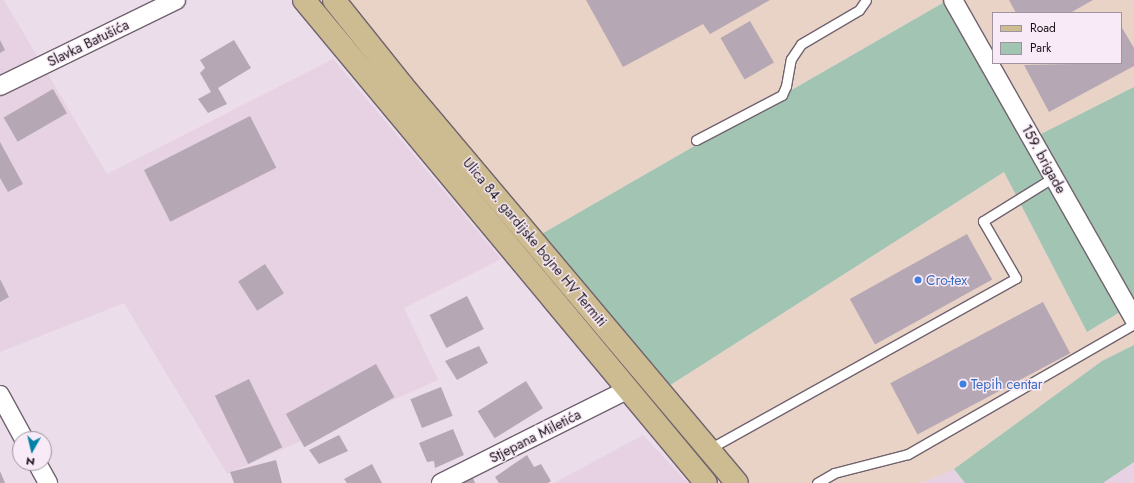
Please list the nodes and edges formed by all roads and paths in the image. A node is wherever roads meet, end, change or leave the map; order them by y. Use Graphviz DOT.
graph roads {
  1 [pos="176,0"];
  2 [pos="304,0"];
  3 [pos="334,0"];
  4 [pos="866,0"];
  5 [pos="953,0"];
  6 [pos="0,86"];
  7 [pos="696,140"];
  8 [pos="1054,176"];
  9 [pos="1134,319"];
  10 [pos="1134,324"];
  11 [pos="629,389"];
  12 [pos="0,395"];
  13 [pos="5,417"];
  14 [pos="17,431"];
  15 [pos="709,449"];
  16 [pos="41,471"];
  17 [pos="48,483"];
  18 [pos="441,483"];
  19 [pos="706,483"];
  20 [pos="737,483"];
  21 [pos="817,483"];
  1 -- 6 [label="street, Slavka Batušića"];
  2 -- 11 [label="main road, Ulica 84. gardijske bojne HV Termiti"];
  3 -- 15 [label="main road, Ulica 84. gardijske bojne HV Termiti"];
  4 -- 7 [label="lane"];
  5 -- 8 [label="street, 159. brigade"];
  8 -- 9 [label="street, 159. brigade"];
  8 -- 15 [label="lane"];
  10 -- 21 [label="lane"];
  11 -- 18 [label="street, Stjepana Miletića"];
  11 -- 19 [label="main road, Ulica 84. gardijske bojne HV Termiti"];
  12 -- 13 [label="street"];
  13 -- 14 [label="street"];
  15 -- 20 [label="main road, Ulica 84. gardijske bojne HV Termiti"];
  16 -- 17 [label="street"];
}
